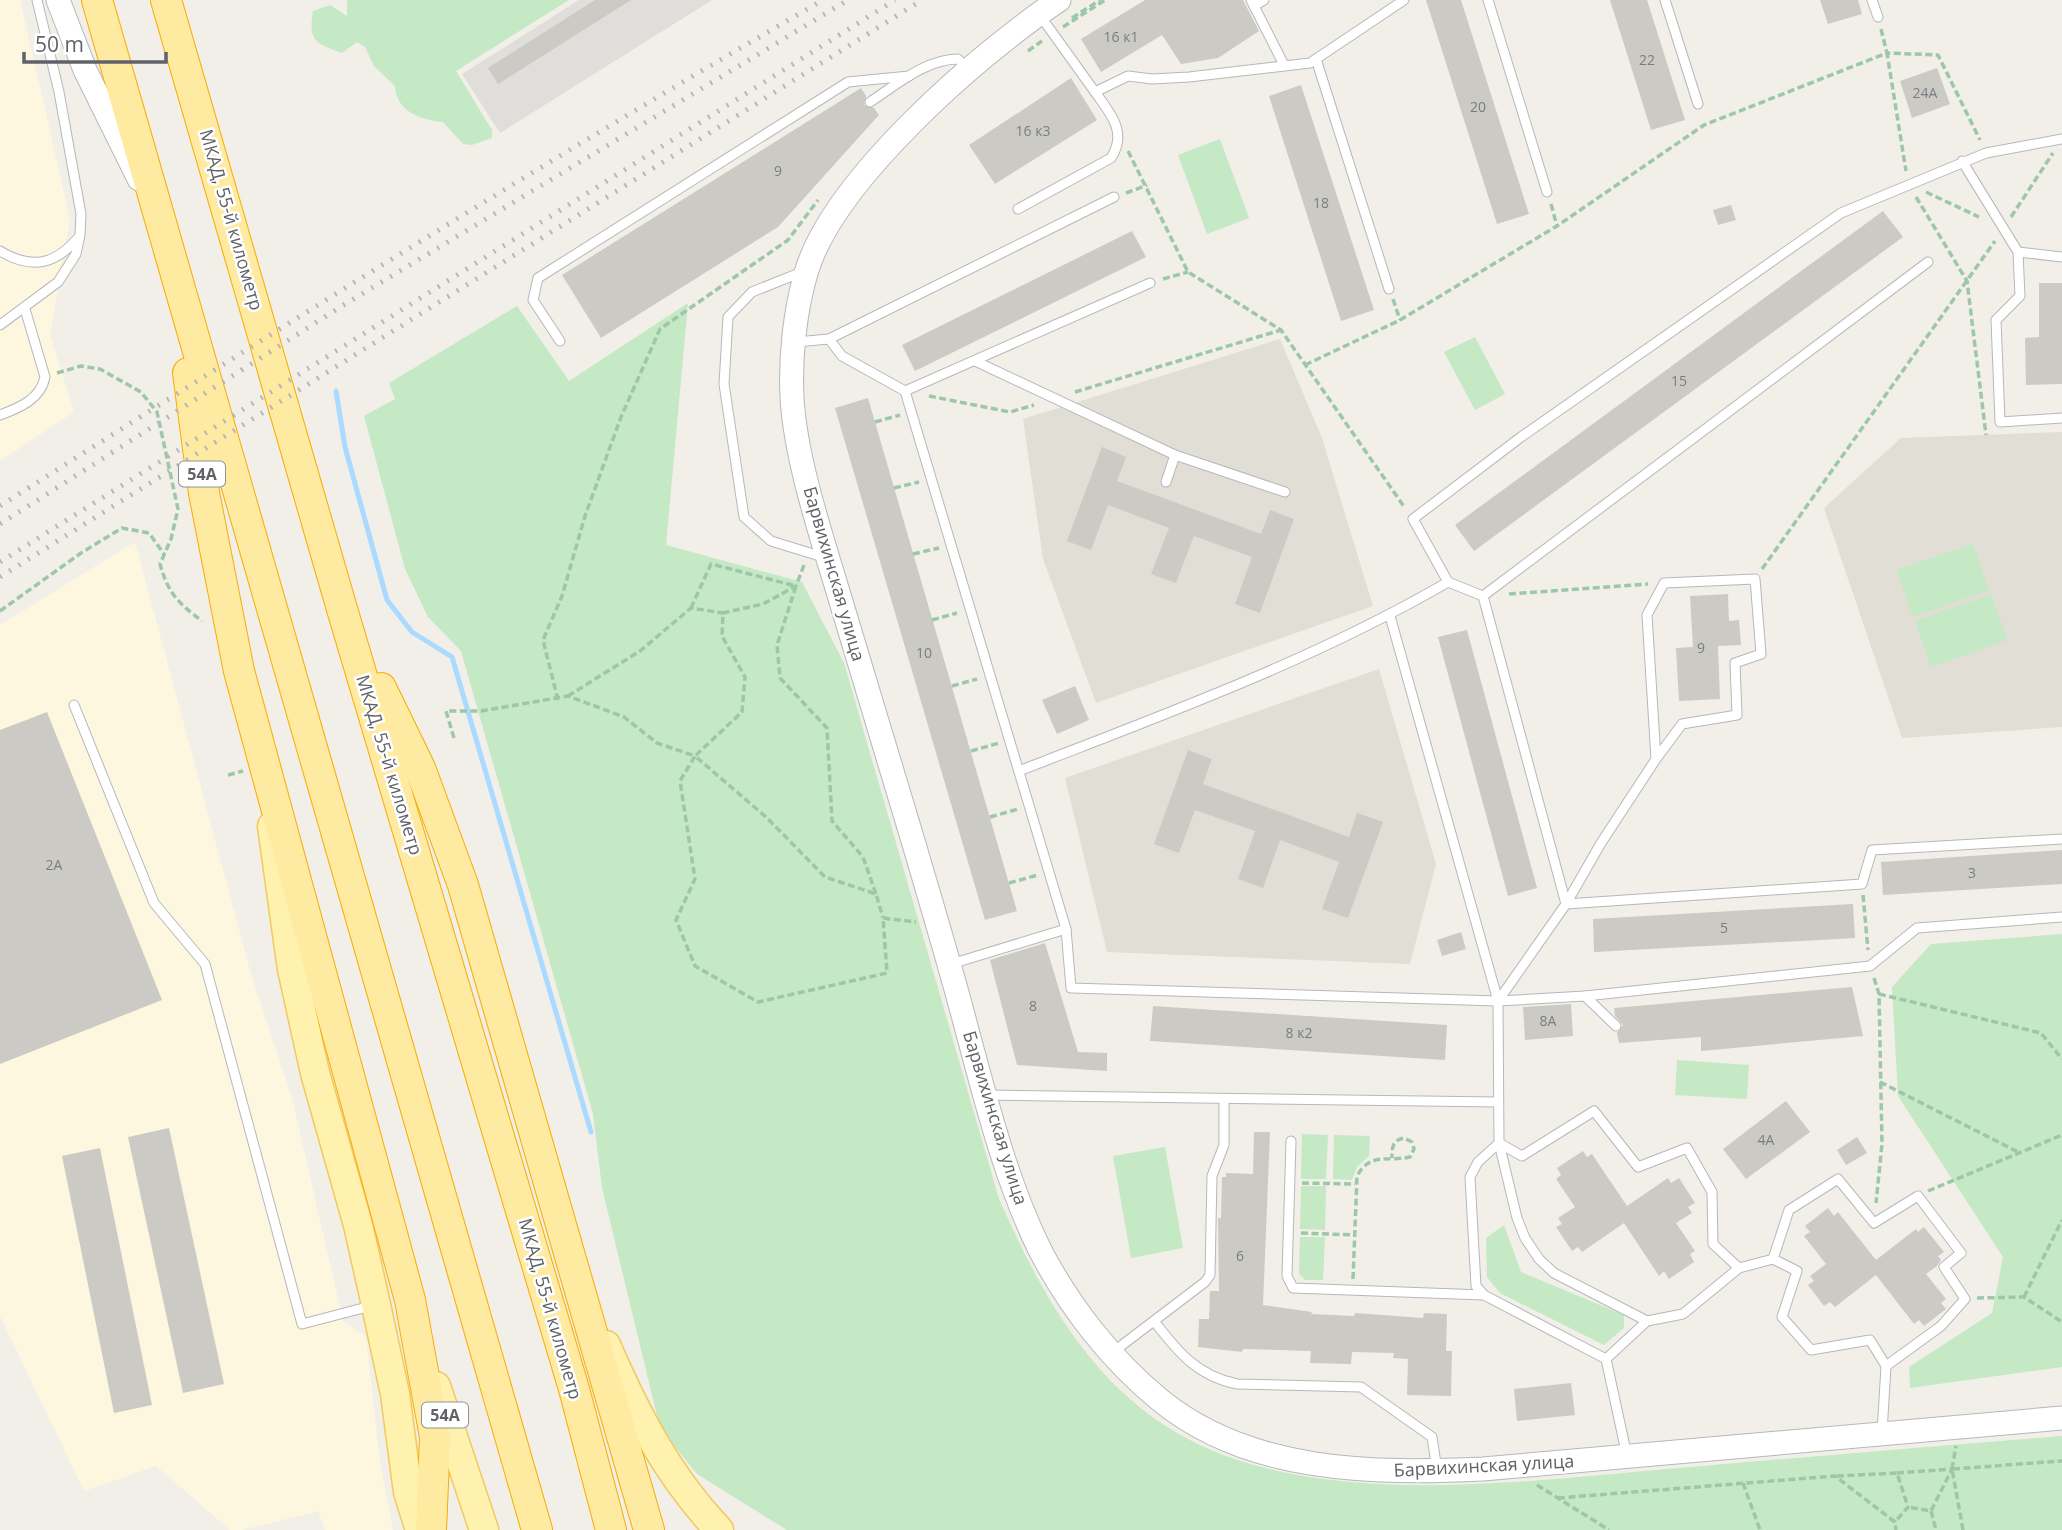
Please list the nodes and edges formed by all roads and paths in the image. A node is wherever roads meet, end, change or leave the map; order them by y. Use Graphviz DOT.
graph roads {
  1 [pos="37,0"];
  2 [pos="58,0"];
  3 [pos="97,0"];
  4 [pos="166,0"];
  5 [pos="1059,0"];
  6 [pos="1100,0"];
  7 [pos="1105,0"];
  8 [pos="1264,0"];
  9 [pos="1404,0"];
  10 [pos="1488,0"];
  11 [pos="1665,0"];
  12 [pos="1872,0"];
  13 [pos="1252,3"];
  14 [pos="1039,14"];
  15 [pos="1878,17"];
  16 [pos="1056,30"];
  17 [pos="1887,53"];
  18 [pos="1020,56"];
  19 [pos="1316,59"];
  20 [pos="1284,65"];
  21 [pos="968,70"];
  22 [pos="909,76"];
  23 [pos="1095,92"];
  24 [pos="870,102"];
  25 [pos="1698,104"];
  26 [pos="1119,134"];
  27 [pos="2062,140"];
  28 [pos="1986,153"];
  29 [pos="1962,161"];
  30 [pos="1908,184"];
  31 [pos="1147,185"];
  32 [pos="1546,192"];
  33 [pos="1114,197"];
  34 [pos="1018,209"];
  35 [pos="162,226"];
  36 [pos="1557,226"];
  37 [pos="2004,228"];
  38 [pos="80,235"];
  39 [pos="788,240"];
  40 [pos="0,251"];
  41 [pos="2018,252"];
  42 [pos="2062,257"];
  43 [pos="1928,262"];
  44 [pos="807,270"];
  45 [pos="1188,272"];
  46 [pos="176,275"];
  47 [pos="1967,281"];
  48 [pos="1150,283"];
  49 [pos="1389,289"];
  50 [pos="25,309"];
  51 [pos="1400,320"];
  52 [pos="0,325"];
  53 [pos="1281,331"];
  54 [pos="829,339"];
  55 [pos="560,341"];
  56 [pos="795,342"];
  57 [pos="975,361"];
  58 [pos="1305,365"];
  59 [pos="45,377"];
  60 [pos="905,391"];
  61 [pos="1055,398"];
  62 [pos="911,412"];
  63 [pos="0,415"];
  64 [pos="2062,418"];
  65 [pos="875,422"];
  66 [pos="1986,435"];
  67 [pos="1175,455"];
  68 [pos="931,479"];
  69 [pos="1166,482"];
  70 [pos="894,488"];
  71 [pos="1285,492"];
  72 [pos="1413,519"];
  73 [pos="951,545"];
  74 [pos="164,554"];
  75 [pos="913,554"];
  76 [pos="818,556"];
  77 [pos="1755,579"];
  78 [pos="1448,582"];
  79 [pos="1664,583"];
  80 [pos="796,586"];
  81 [pos="1483,596"];
  82 [pos="691,608"];
  83 [pos="342,609"];
  84 [pos="971,610"];
  85 [pos="0,611"];
  86 [pos="723,613"];
  87 [pos="1390,616"];
  88 [pos="932,620"];
  89 [pos="202,621"];
  90 [pos="990,675"];
  91 [pos="952,686"];
  92 [pos="568,696"];
  93 [pos="558,700"];
  94 [pos="74,705"];
  95 [pos="454,738"];
  96 [pos="1010,740"];
  97 [pos="971,751"];
  98 [pos="695,756"];
  99 [pos="1656,759"];
  100 [pos="1019,771"];
  101 [pos="228,775"];
  102 [pos="258,779"];
  103 [pos="1030,806"];
  104 [pos="990,817"];
  105 [pos="2062,839"];
  106 [pos="1049,872"];
  107 [pos="1009,883"];
  108 [pos="1862,884"];
  109 [pos="876,894"];
  110 [pos="1566,904"];
  111 [pos="2062,917"];
  112 [pos="883,918"];
  113 [pos="938,924"];
  114 [pos="1066,929"];
  115 [pos="950,964"];
  116 [pos="1870,966"];
  117 [pos="1879,994"];
  118 [pos="1585,996"];
  119 [pos="1498,1001"];
  120 [pos="1616,1026"];
  121 [pos="2062,1059"];
  122 [pos="1880,1082"];
  123 [pos="985,1095"];
  124 [pos="1224,1098"];
  125 [pos="1498,1102"];
  126 [pos="2062,1135"];
  127 [pos="1291,1141"];
  128 [pos="1499,1143"];
  129 [pos="2018,1152"];
  130 [pos="1392,1158"];
  131 [pos="1290,1182"];
  132 [pos="1355,1184"];
  133 [pos="1918,1196"];
  134 [pos="2062,1220"];
  135 [pos="1874,1223"];
  136 [pos="1288,1233"];
  137 [pos="1354,1235"];
  138 [pos="1773,1259"];
  139 [pos="1739,1268"];
  140 [pos="581,1288"];
  141 [pos="1352,1291"];
  142 [pos="1484,1295"];
  143 [pos="2024,1297"];
  144 [pos="1965,1299"];
  145 [pos="410,1300"];
  146 [pos="376,1305"];
  147 [pos="1154,1321"];
  148 [pos="1647,1321"];
  149 [pos="2062,1322"];
  150 [pos="1112,1353"];
  151 [pos="1606,1359"];
  152 [pos="1885,1366"];
  153 [pos="2062,1418"];
  154 [pos="1882,1433"];
  155 [pos="1628,1457"];
  156 [pos="2062,1461"];
  157 [pos="1531,1466"];
  158 [pos="1952,1469"];
  159 [pos="1437,1471"];
  160 [pos="1897,1473"];
  161 [pos="1835,1476"];
  162 [pos="1743,1483"];
  163 [pos="1558,1498"];
  164 [pos="1908,1507"];
  165 [pos="1931,1511"];
  166 [pos="1895,1522"];
  167 [pos="420,1530"];
  168 [pos="431,1530"];
  169 [pos="484,1530"];
  170 [pos="537,1530"];
  171 [pos="611,1530"];
  172 [pos="649,1530"];
  173 [pos="719,1530"];
  174 [pos="1609,1530"];
  175 [pos="1760,1530"];
  176 [pos="1896,1530"];
  177 [pos="1936,1530"];
  178 [pos="1963,1530"];
  1 -- 38 [label="lane"];
  2 -- 35 [label="street"];
  3 -- 35 [label="highway"];
  4 -- 83 [label="highway, МКАД, 55-й километр"];
  5 -- 14 [label="street, Барвихинская улица"];
  6 -- 16 [label="path"];
  7 -- 16 [label="path"];
  8 -- 13 [label="lane"];
  9 -- 19 [label="lane"];
  10 -- 32 [label="lane"];
  11 -- 25 [label="lane"];
  12 -- 15 [label="lane"];
  13 -- 20 [label="lane"];
  14 -- 16 [label="lane"];
  14 -- 21 [label="street, Барвихинская улица"];
  15 -- 17 [label="path"];
  16 -- 18 [label="path"];
  16 -- 23 [label="lane"];
  17 -- 28 [label="path"];
  17 -- 30 [label="path"];
  17 -- 36 [label="path"];
  19 -- 20 [label="lane"];
  19 -- 49 [label="lane"];
  20 -- 23 [label="lane"];
  21 -- 22 [label="lane"];
  21 -- 44 [label="street, Барвихинская улица"];
  22 -- 24 [label="lane"];
  22 -- 55 [label="lane"];
  23 -- 26 [label="lane"];
  26 -- 31 [label="path"];
  26 -- 34 [label="lane"];
  27 -- 28 [label="lane"];
  27 -- 37 [label="path"];
  28 -- 29 [label="lane"];
  29 -- 30 [label="lane"];
  29 -- 37 [label="lane"];
  30 -- 37 [label="path"];
  30 -- 47 [label="path"];
  30 -- 72 [label="lane"];
  31 -- 33 [label="path"];
  31 -- 45 [label="path"];
  32 -- 36 [label="path"];
  33 -- 54 [label="lane"];
  35 -- 46 [label="highway"];
  36 -- 51 [label="path"];
  37 -- 41 [label="lane"];
  37 -- 47 [label="path"];
  38 -- 40 [label="lane"];
  38 -- 50 [label="lane"];
  39 -- 93 [label="path"];
  41 -- 42 [label="lane"];
  41 -- 64 [label="lane"];
  43 -- 81 [label="lane"];
  44 -- 56 [label="street, Барвихинская улица"];
  44 -- 76 [label="lane"];
  45 -- 48 [label="path"];
  45 -- 53 [label="path"];
  46 -- 102 [label="highway, 54А"];
  46 -- 170 [label="highway"];
  47 -- 66 [label="path"];
  47 -- 77 [label="path"];
  48 -- 57 [label="lane"];
  49 -- 51 [label="path"];
  50 -- 52 [label="lane"];
  50 -- 59 [label="lane"];
  51 -- 58 [label="path"];
  53 -- 58 [label="path"];
  53 -- 61 [label="path"];
  54 -- 56 [label="lane"];
  54 -- 60 [label="lane"];
  56 -- 76 [label="street, Барвихинская улица"];
  57 -- 60 [label="lane"];
  57 -- 61 [label="lane"];
  58 -- 72 [label="path"];
  59 -- 63 [label="lane"];
  59 -- 74 [label="path"];
  60 -- 61 [label="path"];
  60 -- 62 [label="lane"];
  61 -- 67 [label="lane"];
  62 -- 65 [label="path"];
  62 -- 68 [label="lane"];
  67 -- 69 [label="lane"];
  67 -- 71 [label="lane"];
  68 -- 70 [label="path"];
  68 -- 73 [label="lane"];
  72 -- 78 [label="lane"];
  73 -- 75 [label="path"];
  73 -- 84 [label="lane"];
  74 -- 85 [label="path"];
  74 -- 89 [label="path"];
  76 -- 80 [label="path"];
  76 -- 113 [label="street, Барвихинская улица"];
  77 -- 79 [label="lane"];
  77 -- 99 [label="lane"];
  78 -- 81 [label="lane"];
  78 -- 87 [label="lane"];
  79 -- 81 [label="path"];
  79 -- 99 [label="lane"];
  80 -- 82 [label="path"];
  80 -- 86 [label="path"];
  80 -- 109 [label="path"];
  81 -- 110 [label="lane"];
  82 -- 86 [label="path"];
  82 -- 92 [label="path"];
  83 -- 140 [label="highway"];
  83 -- 171 [label="highway, МКАД, 55-й километр"];
  84 -- 88 [label="path"];
  84 -- 90 [label="lane"];
  86 -- 98 [label="path"];
  87 -- 100 [label="lane"];
  87 -- 119 [label="lane"];
  90 -- 91 [label="path"];
  90 -- 96 [label="lane"];
  92 -- 93 [label="path"];
  92 -- 98 [label="path"];
  93 -- 95 [label="path"];
  94 -- 146 [label="lane"];
  96 -- 97 [label="path"];
  96 -- 100 [label="lane"];
  98 -- 109 [label="path"];
  98 -- 112 [label="path"];
  99 -- 110 [label="lane"];
  100 -- 103 [label="lane"];
  101 -- 102 [label="path"];
  102 -- 145 [label="highway, 54А"];
  102 -- 146 [label="main road"];
  103 -- 104 [label="path"];
  103 -- 106 [label="lane"];
  105 -- 108 [label="lane"];
  106 -- 107 [label="path"];
  106 -- 114 [label="lane"];
  108 -- 110 [label="lane"];
  108 -- 116 [label="path"];
  109 -- 112 [label="path"];
  110 -- 119 [label="lane"];
  111 -- 116 [label="lane"];
  112 -- 113 [label="path"];
  113 -- 115 [label="street, Барвихинская улица"];
  114 -- 115 [label="lane"];
  114 -- 119 [label="lane"];
  115 -- 123 [label="street, Барвихинская улица"];
  116 -- 117 [label="path"];
  116 -- 118 [label="lane"];
  117 -- 121 [label="path"];
  117 -- 122 [label="path"];
  118 -- 119 [label="lane"];
  118 -- 120 [label="lane"];
  119 -- 125 [label="lane"];
  122 -- 129 [label="path"];
  122 -- 135 [label="path"];
  123 -- 124 [label="lane"];
  123 -- 150 [label="street, Барвихинская улица"];
  124 -- 125 [label="lane"];
  124 -- 147 [label="lane"];
  125 -- 128 [label="lane"];
  126 -- 129 [label="path"];
  127 -- 131 [label="lane"];
  128 -- 139 [label="lane"];
  128 -- 142 [label="lane"];
  128 -- 148 [label="lane"];
  129 -- 133 [label="path"];
  130 -- 130 [label="path"];
  130 -- 132 [label="path"];
  131 -- 132 [label="path"];
  131 -- 136 [label="lane"];
  132 -- 137 [label="path"];
  133 -- 135 [label="lane"];
  133 -- 144 [label="lane"];
  134 -- 143 [label="path"];
  135 -- 138 [label="lane"];
  136 -- 137 [label="path"];
  136 -- 141 [label="lane"];
  137 -- 141 [label="path"];
  138 -- 139 [label="lane"];
  138 -- 152 [label="lane"];
  139 -- 148 [label="lane"];
  140 -- 172 [label="highway"];
  140 -- 173 [label="main road"];
  141 -- 142 [label="lane"];
  142 -- 151 [label="lane"];
  143 -- 144 [label="path"];
  143 -- 149 [label="path"];
  144 -- 152 [label="lane"];
  145 -- 168 [label="highway"];
  145 -- 169 [label="main road, 54А"];
  146 -- 167 [label="main road"];
  147 -- 150 [label="lane"];
  147 -- 159 [label="lane"];
  148 -- 151 [label="lane"];
  150 -- 159 [label="street, Барвихинская улица"];
  151 -- 155 [label="lane"];
  152 -- 154 [label="lane"];
  153 -- 154 [label="street, Барвихинская улица"];
  154 -- 155 [label="street, Барвихинская улица"];
  155 -- 157 [label="street, Барвихинская улица"];
  156 -- 158 [label="path"];
  157 -- 159 [label="street, Барвихинская улица"];
  157 -- 163 [label="path"];
  158 -- 160 [label="path"];
  158 -- 165 [label="path"];
  158 -- 178 [label="path"];
  160 -- 161 [label="path"];
  160 -- 164 [label="path"];
  161 -- 162 [label="path"];
  161 -- 166 [label="path"];
  162 -- 163 [label="path"];
  162 -- 175 [label="path"];
  163 -- 174 [label="path"];
  164 -- 165 [label="path"];
  164 -- 166 [label="path"];
  165 -- 177 [label="path"];
  166 -- 176 [label="path"];
}
